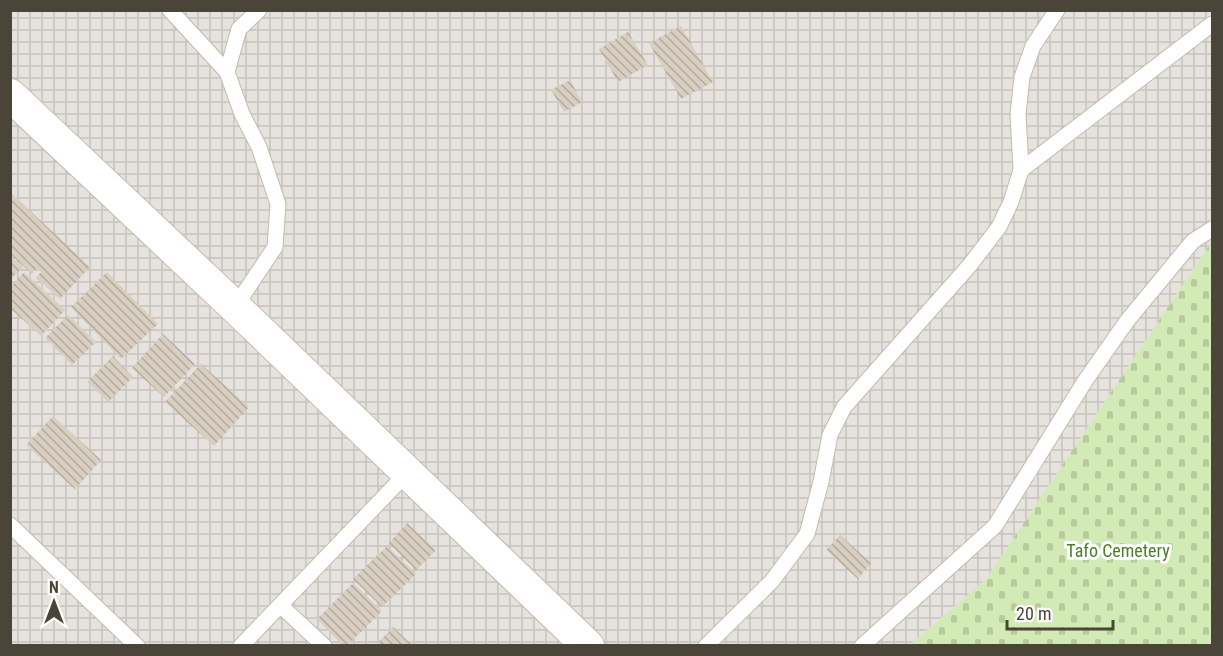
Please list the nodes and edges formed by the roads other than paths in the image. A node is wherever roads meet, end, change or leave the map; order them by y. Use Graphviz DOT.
graph roads {
  1 [pos="170,10"];
  2 [pos="259,10"];
  3 [pos="1057,10"];
  4 [pos="1212,24"];
  5 [pos="226,72"];
  6 [pos="10,95"];
  7 [pos="1021,170"];
  8 [pos="1212,229"];
  9 [pos="235,307"];
  10 [pos="407,473"];
  11 [pos="10,525"];
  12 [pos="280,605"];
  13 [pos="137,645"];
  14 [pos="241,645"];
  15 [pos="324,645"];
  16 [pos="588,645"];
  17 [pos="706,645"];
  18 [pos="862,645"];
  1 -- 5 [label="lane"];
  2 -- 5 [label="lane"];
  3 -- 7 [label="lane"];
  4 -- 7 [label="lane"];
  5 -- 9 [label="lane"];
  6 -- 9 [label="street"];
  7 -- 17 [label="lane"];
  8 -- 18 [label="lane"];
  9 -- 10 [label="street"];
  10 -- 12 [label="lane"];
  10 -- 16 [label="street"];
  11 -- 13 [label="lane"];
  12 -- 14 [label="lane"];
  12 -- 15 [label="lane"];
}
